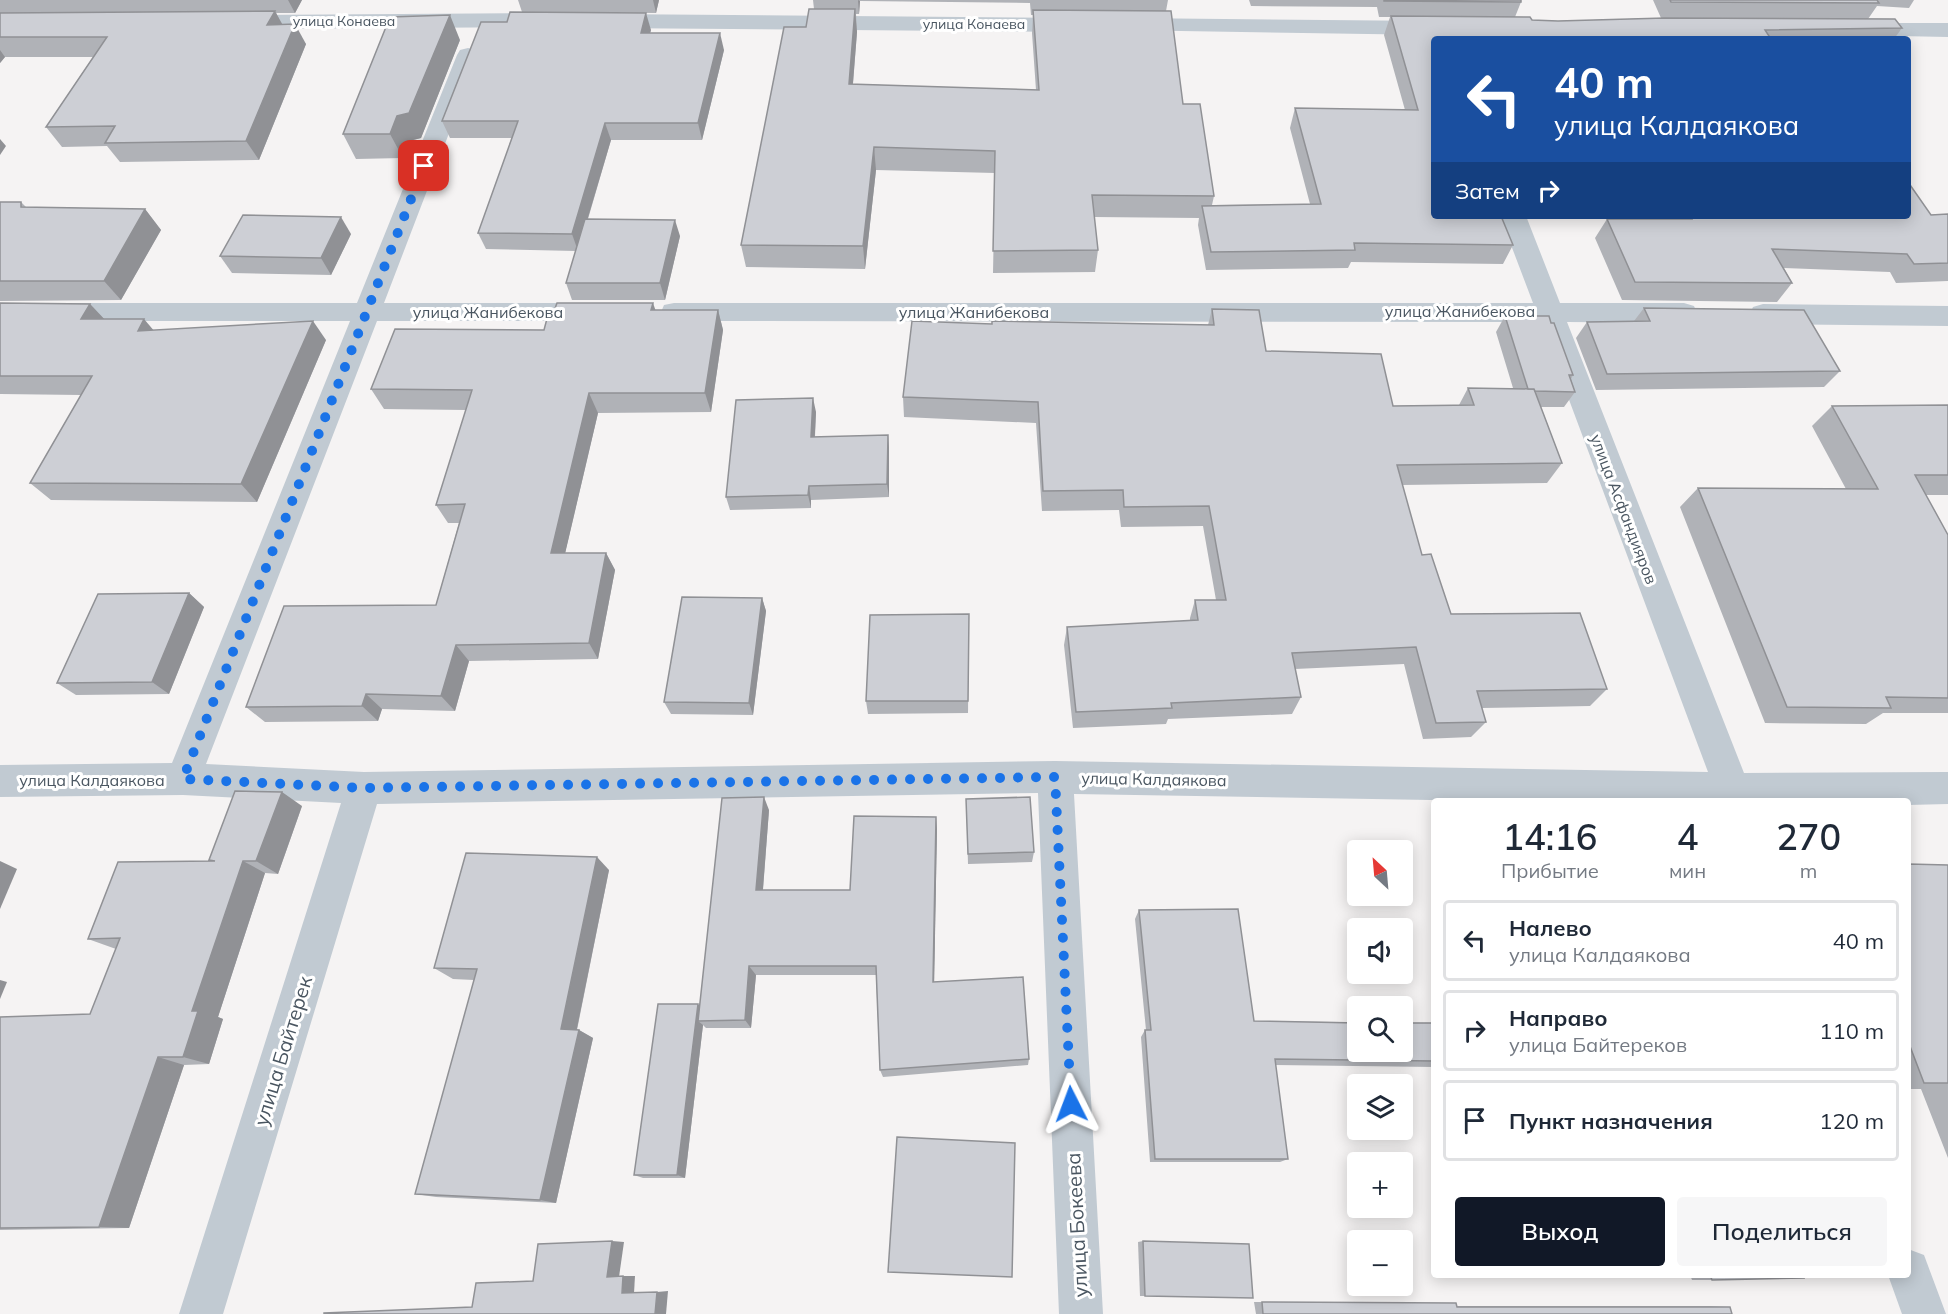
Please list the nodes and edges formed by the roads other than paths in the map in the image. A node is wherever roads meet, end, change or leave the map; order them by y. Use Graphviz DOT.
graph roads {
  1 [pos="486,10"];
  2 [pos="212,22"];
  3 [pos="1447,26"];
  4 [pos="1840,29"];
  5 [pos="1948,30"];
  6 [pos="1514,219"];
  7 [pos="1548,311"];
  8 [pos="0,312"];
  9 [pos="365,312"];
  10 [pos="616,312"];
  11 [pos="652,312"];
  12 [pos="1948,316"];
  13 [pos="1055,777"];
  14 [pos="183,779"];
  15 [pos="0,781"];
  16 [pos="364,788"];
  17 [pos="1948,788"];
  18 [pos="1735,795"];
  19 [pos="1911,1278"];
  20 [pos="201,1314"];
  21 [pos="1081,1314"];
  22 [pos="1924,1314"];
  1 -- 2 [label="street, улица Конаева"];
  1 -- 3 [label="street, улица Конаева"];
  1 -- 9 [label="street"];
  4 -- 5 [label="street"];
  6 -- 7 [label="street, улица Асфандияров"];
  7 -- 11 [label="street, улица Жанибекова"];
  7 -- 12 [label="street, улица Жанибекова"];
  7 -- 18 [label="street, улица Асфандияров"];
  8 -- 9 [label="street, улица Жанибекова"];
  9 -- 10 [label="street, улица Жанибекова"];
  9 -- 14 [label="street"];
  13 -- 16 [label="street, улица Калдаякова"];
  13 -- 18 [label="street, улица Калдаякова"];
  13 -- 21 [label="street, улица Бокеева"];
  14 -- 15 [label="street, улица Калдаякова"];
  14 -- 16 [label="street, улица Калдаякова"];
  16 -- 20 [label="street, улица Байтерек"];
  17 -- 18 [label="street, улица Калдаякова"];
  19 -- 22 [label="street"];
}
